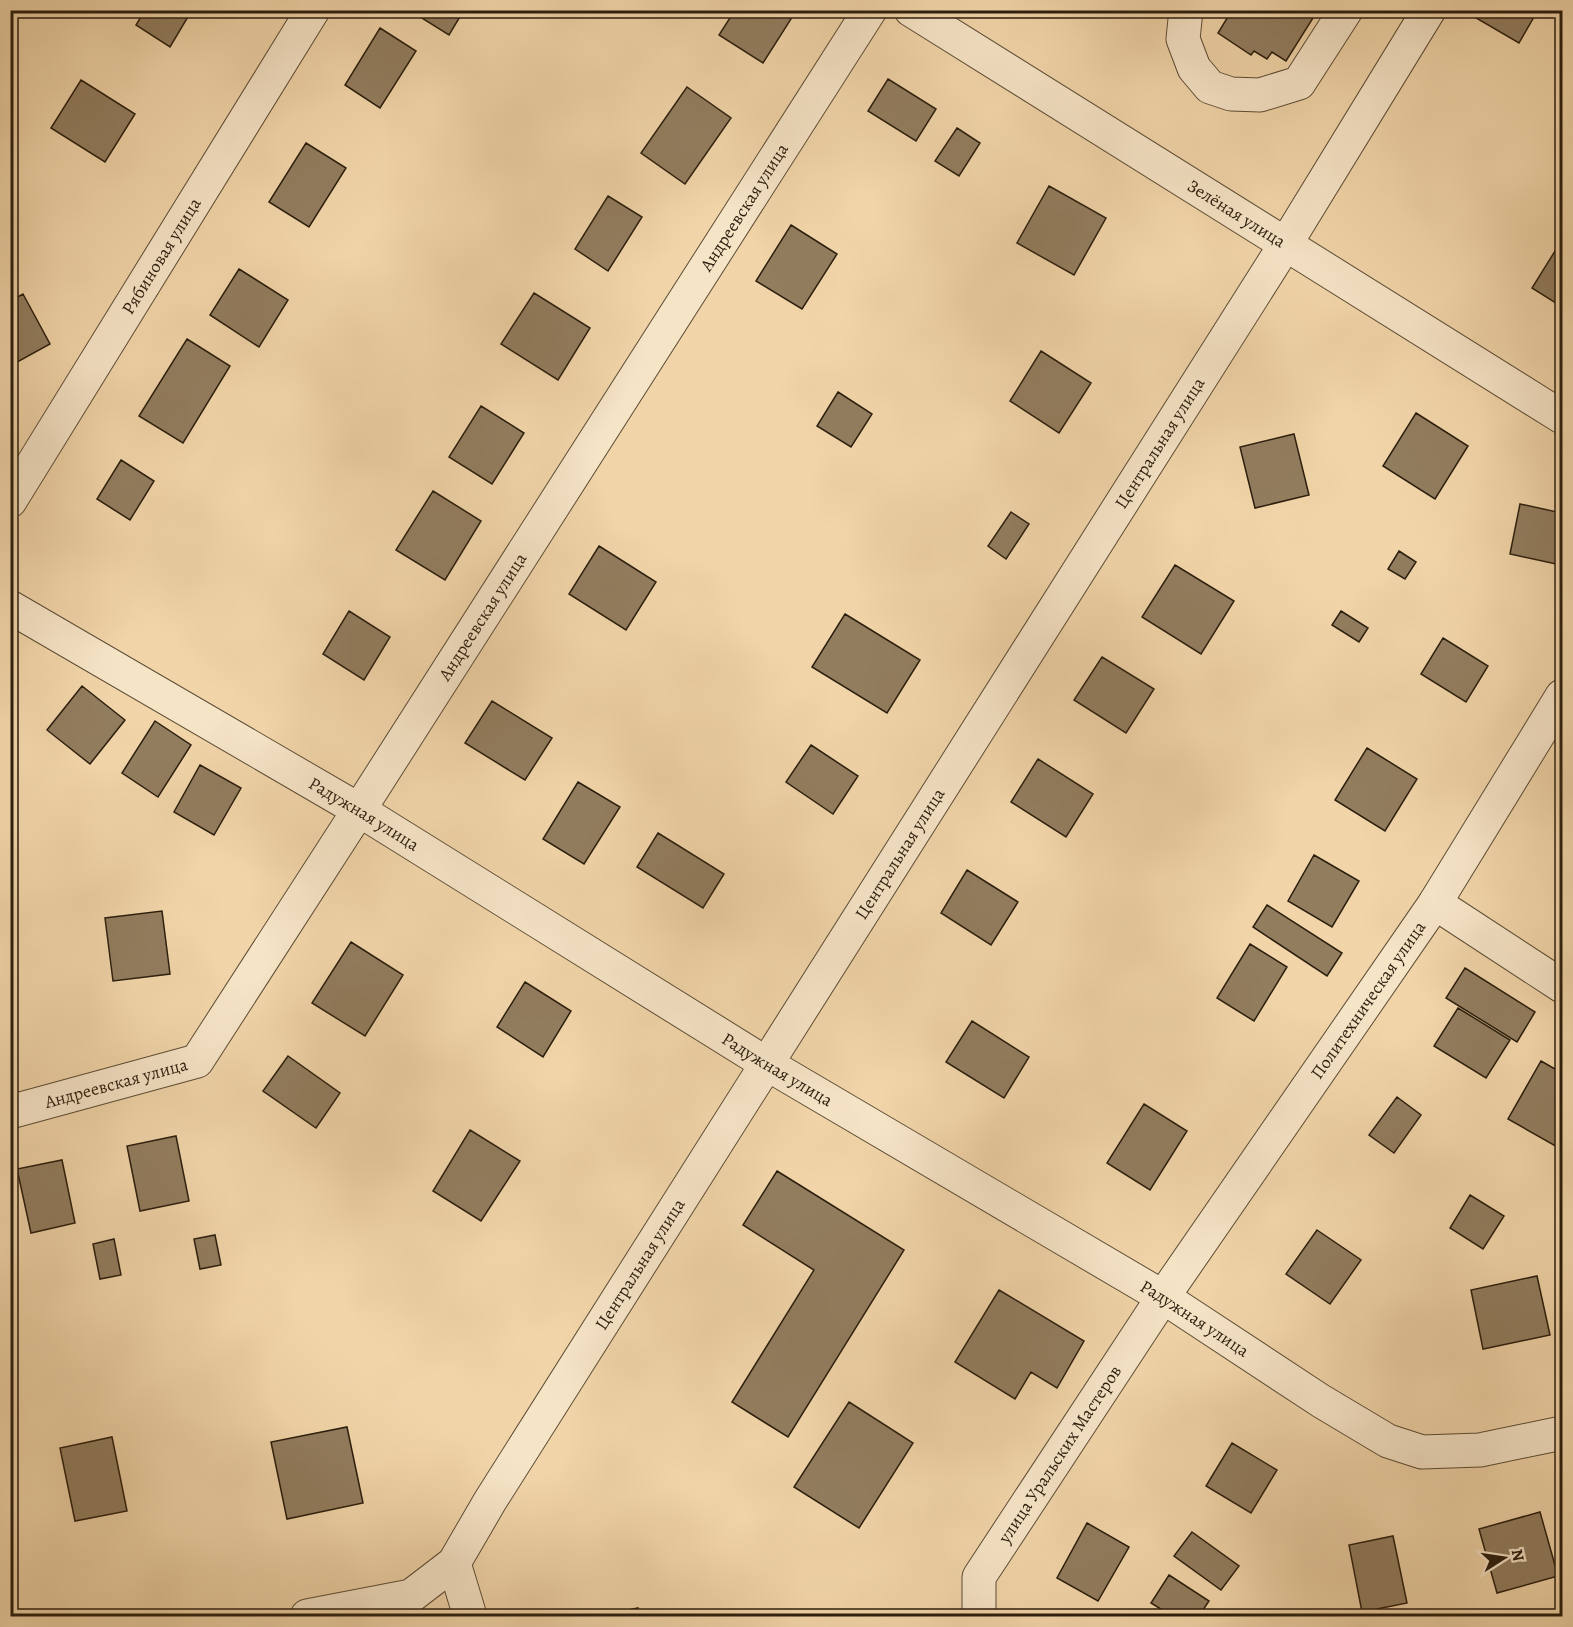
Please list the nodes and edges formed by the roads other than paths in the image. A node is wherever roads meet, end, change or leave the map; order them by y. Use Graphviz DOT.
graph roads {
  1 [pos="313,10"];
  2 [pos="870,10"];
  3 [pos="911,10"];
  4 [pos="1186,10"];
  5 [pos="1346,10"];
  6 [pos="1429,10"];
  7 [pos="1285,245"];
  8 [pos="1563,417"];
  9 [pos="10,501"];
  10 [pos="10,607"];
  11 [pos="1563,696"];
  12 [pos="359,810"];
  13 [pos="1435,903"];
  14 [pos="1563,986"];
  15 [pos="766,1064"];
  16 [pos="10,1112"];
  17 [pos="1163,1298"];
  18 [pos="1563,1433"];
  19 [pos="454,1563"];
  20 [pos="307,1617"];
  21 [pos="470,1617"];
  22 [pos="979,1617"];
  1 -- 9 [label="street, Рябиновая улица"];
  2 -- 12 [label="street, Андреевская улица"];
  3 -- 7 [label="street, Зелёная улица"];
  4 -- 5 [label="street"];
  6 -- 7 [label="street, Центральная улица"];
  7 -- 8 [label="street, Зелёная улица"];
  7 -- 15 [label="street, Центральная улица"];
  10 -- 12 [label="street, Радужная улица"];
  11 -- 13 [label="street, Политехническая улица"];
  12 -- 15 [label="street, Радужная улица"];
  12 -- 16 [label="street, Андреевская улица"];
  13 -- 14 [label="street"];
  13 -- 17 [label="street, Политехническая улица"];
  15 -- 17 [label="street, Радужная улица"];
  15 -- 19 [label="street, Центральная улица"];
  17 -- 18 [label="street, Радужная улица"];
  17 -- 22 [label="street, улица Уральских Мастеров"];
  19 -- 20 [label="street, Центральная улица"];
  19 -- 21 [label="street"];
}
